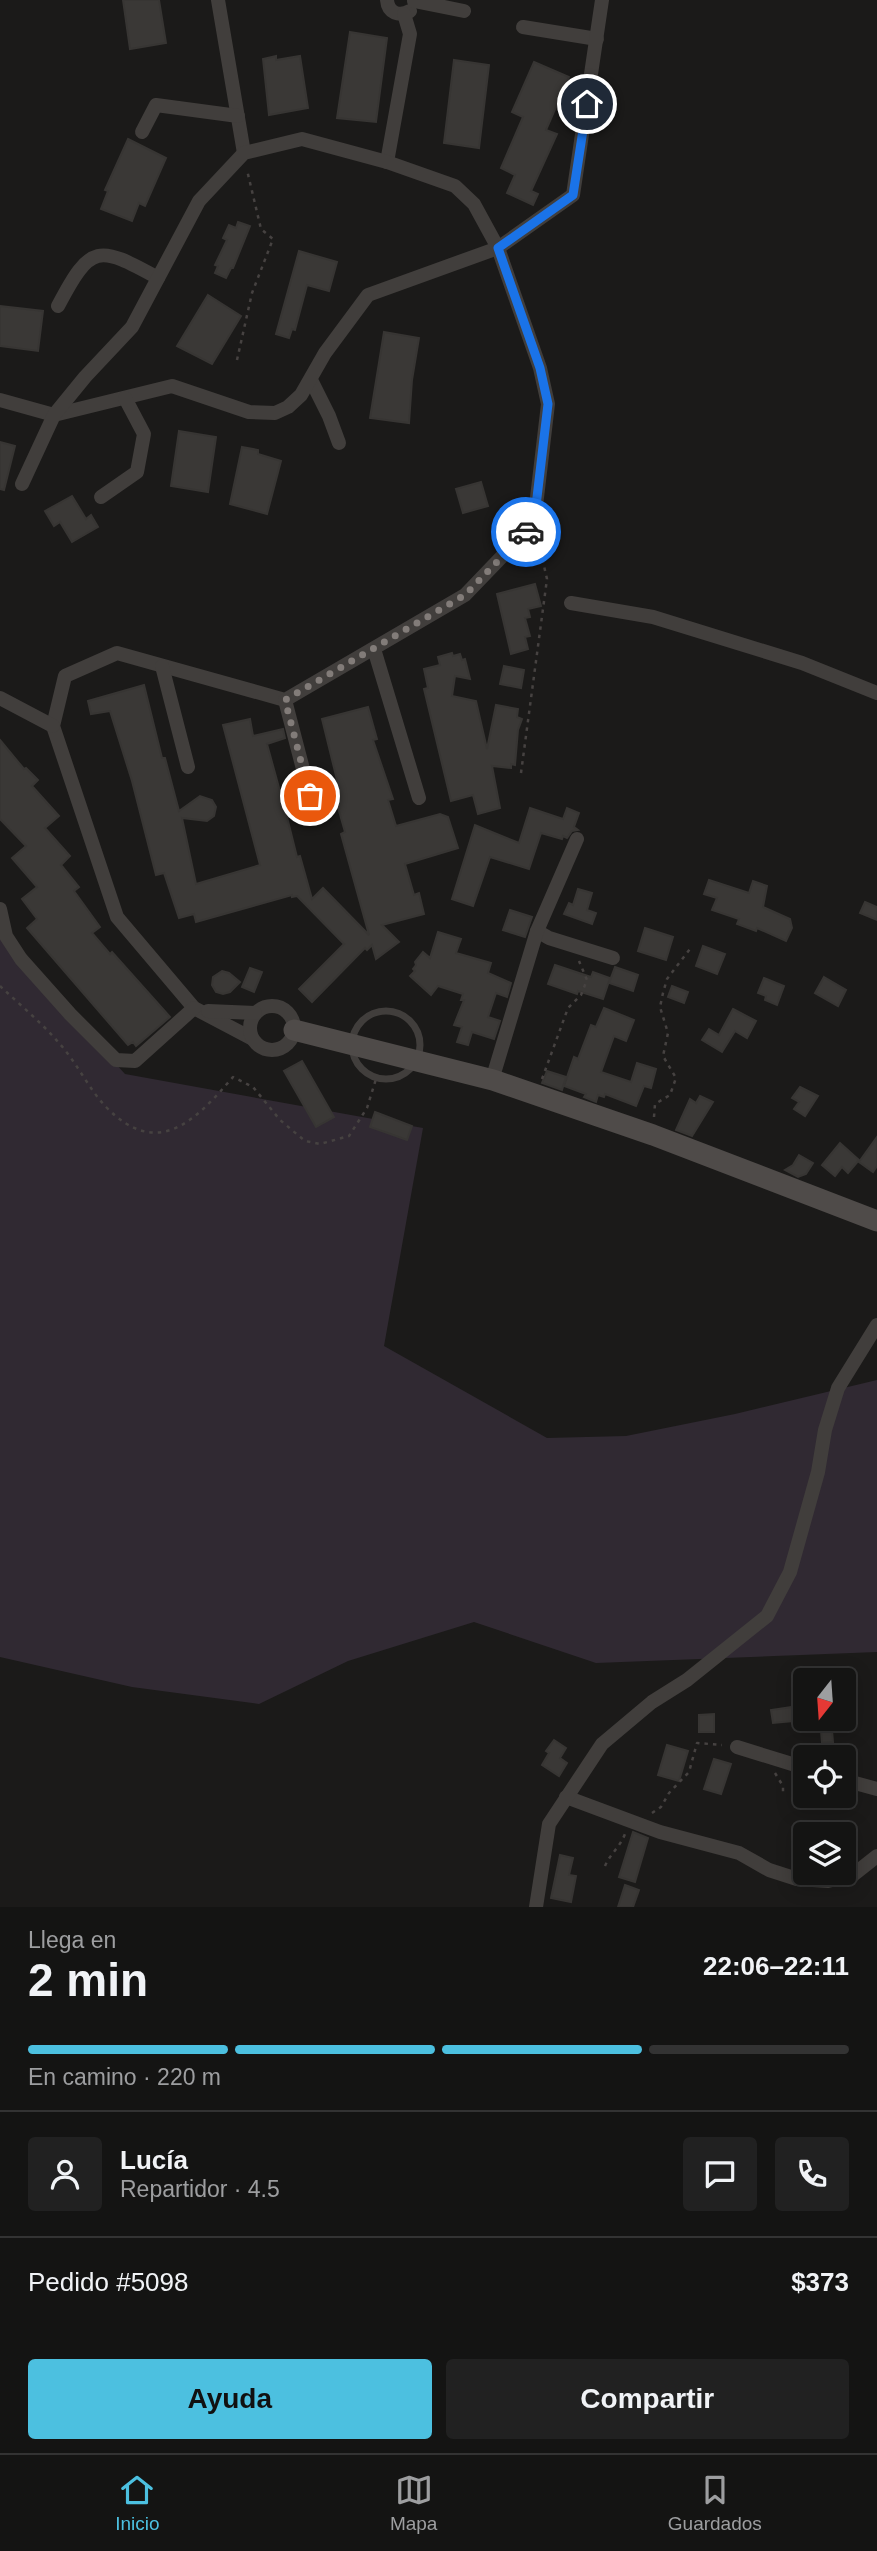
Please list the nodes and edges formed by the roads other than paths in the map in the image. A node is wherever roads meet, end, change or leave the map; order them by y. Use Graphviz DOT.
graph roads {
  1 [pos="218,0"];
  2 [pos="387,0"];
  3 [pos="602,0"];
  4 [pos="414,1"];
  5 [pos="464,11"];
  6 [pos="404,14"];
  7 [pos="523,27"];
  8 [pos="597,40"];
  9 [pos="238,116"];
  10 [pos="142,132"];
  11 [pos="244,153"];
  12 [pos="387,162"];
  13 [pos="498,248"];
  14 [pos="158,278"];
  15 [pos="58,306"];
  16 [pos="311,380"];
  17 [pos="125,398"];
  18 [pos="0,400"];
  19 [pos="54,415"];
  20 [pos="339,443"];
  21 [pos="22,484"];
  22 [pos="101,497"];
  23 [pos="571,603"];
  24 [pos="374,649"];
  25 [pos="162,666"];
  26 [pos="877,693"];
  27 [pos="0,698"];
  28 [pos="285,700"];
  29 [pos="53,726"];
  30 [pos="188,767"];
  31 [pos="310,796"];
  32 [pos="419,798"];
  33 [pos="577,839"];
  34 [pos="0,909"];
  35 [pos="537,931"];
  36 [pos="613,958"];
  37 [pos="198,1009"];
  38 [pos="255,1013"];
  39 [pos="294,1030"];
  40 [pos="251,1038"];
  41 [pos="352,1044"];
  42 [pos="415,1060"];
  43 [pos="492,1080"];
  44 [pos="877,1222"];
  45 [pos="877,1325"];
  46 [pos="737,1747"];
  47 [pos="793,1764"];
  48 [pos="856,1783"];
  49 [pos="877,1789"];
  50 [pos="566,1797"];
  51 [pos="877,1856"];
  52 [pos="536,1907"];
  1 -- 9 [label="street"];
  2 -- 6 [label="street"];
  3 -- 8 [label="street"];
  4 -- 5 [label="street"];
  4 -- 6 [label="street"];
  6 -- 12 [label="street"];
  7 -- 8 [label="street"];
  8 -- 13 [label="street"];
  9 -- 10 [label="street"];
  9 -- 11 [label="street"];
  11 -- 12 [label="street"];
  11 -- 14 [label="street"];
  12 -- 13 [label="street"];
  13 -- 16 [label="street"];
  13 -- 24 [label="street"];
  14 -- 15 [label="street"];
  14 -- 19 [label="street"];
  16 -- 17 [label="street"];
  16 -- 20 [label="street"];
  17 -- 19 [label="street"];
  17 -- 22 [label="street"];
  18 -- 19 [label="street"];
  19 -- 21 [label="street"];
  23 -- 26 [label="street"];
  24 -- 28 [label="street"];
  24 -- 32 [label="street"];
  25 -- 28 [label="street"];
  25 -- 29 [label="street"];
  25 -- 30 [label="street"];
  27 -- 29 [label="street"];
  28 -- 31 [label="street"];
  29 -- 37 [label="street"];
  33 -- 35 [label="street"];
  34 -- 37 [label="street"];
  35 -- 36 [label="street"];
  35 -- 43 [label="street"];
  37 -- 38 [label="street"];
  37 -- 40 [label="street"];
  38 -- 39 [label="street"];
  38 -- 40 [label="street"];
  39 -- 40 [label="street"];
  39 -- 41 [label="street"];
  41 -- 42 [label="street"];
  41 -- 42 [label="lane"];
  41 -- 42 [label="lane"];
  42 -- 43 [label="street"];
  43 -- 44 [label="street"];
  45 -- 50 [label="street"];
  46 -- 47 [label="street"];
  48 -- 49 [label="street"];
  50 -- 51 [label="street"];
  50 -- 52 [label="street"];
}
